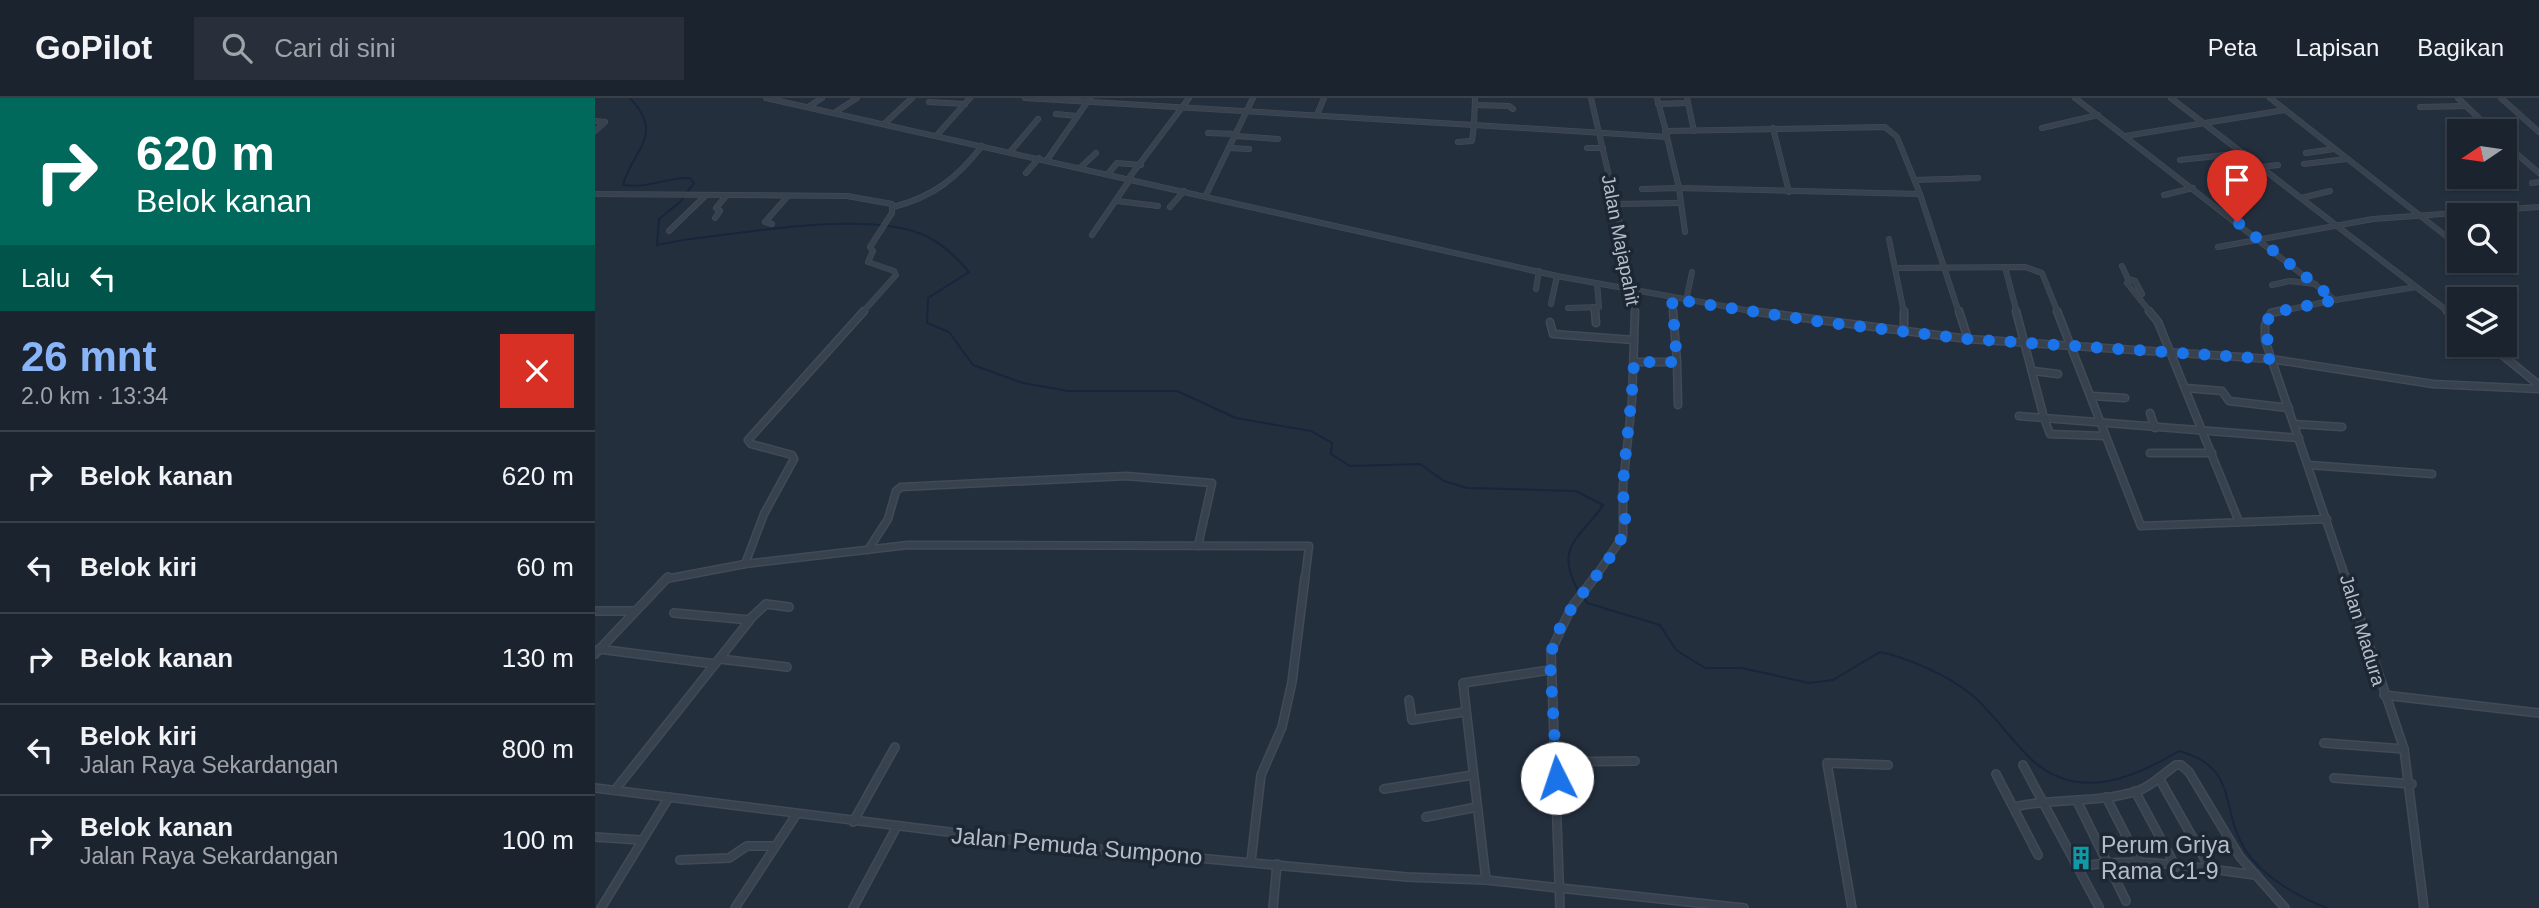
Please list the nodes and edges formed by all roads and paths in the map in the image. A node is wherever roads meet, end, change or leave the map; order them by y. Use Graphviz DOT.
graph roads {
  1 [pos="766,98"];
  2 [pos="790,98"];
  3 [pos="822,98"];
  4 [pos="857,98"];
  5 [pos="912,98"];
  6 [pos="970,98"];
  7 [pos="1025,98"];
  8 [pos="1189,98"];
  9 [pos="1253,98"];
  10 [pos="1324,98"];
  11 [pos="1475,98"];
  12 [pos="1591,98"];
  13 [pos="1657,98"];
  14 [pos="2075,98"];
  15 [pos="2171,98"];
  16 [pos="2270,98"];
  17 [pos="2458,98"];
  18 [pos="2501,98"];
  19 [pos="1088,100"];
  20 [pos="1688,101"];
  21 [pos="784,102"];
  22 [pos="929,102"];
  23 [pos="965,104"];
  24 [pos="1658,104"];
  25 [pos="1476,105"];
  26 [pos="2466,106"];
  27 [pos="808,107"];
  28 [pos="1182,107"];
  29 [pos="2420,107"];
  30 [pos="1513,109"];
  31 [pos="2285,110"];
  32 [pos="1247,111"];
  33 [pos="834,113"];
  34 [pos="1056,114"];
  35 [pos="1317,115"];
  36 [pos="2098,115"];
  37 [pos="1077,116"];
  38 [pos="1038,119"];
  39 [pos="2480,119"];
  40 [pos="595,121"];
  41 [pos="2204,123"];
  42 [pos="884,124"];
  43 [pos="1474,125"];
  44 [pos="1773,128"];
  45 [pos="2042,128"];
  46 [pos="595,131"];
  47 [pos="1694,131"];
  48 [pos="2539,132"];
  49 [pos="1208,133"];
  50 [pos="1600,133"];
  51 [pos="1666,134"];
  52 [pos="937,135"];
  53 [pos="1235,135"];
  54 [pos="2125,136"];
  55 [pos="1278,139"];
  56 [pos="1458,142"];
  57 [pos="982,146"];
  58 [pos="1229,148"];
  59 [pos="1587,148"];
  60 [pos="1603,148"];
  61 [pos="1249,149"];
  62 [pos="2334,149"];
  63 [pos="1010,151"];
  64 [pos="1096,153"];
  65 [pos="2244,153"];
  66 [pos="2306,153"];
  67 [pos="2517,154"];
  68 [pos="1039,158"];
  69 [pos="2347,159"];
  70 [pos="1047,160"];
  71 [pos="2181,160"];
  72 [pos="2304,164"];
  73 [pos="1142,165"];
  74 [pos="2278,165"];
  75 [pos="1081,167"];
  76 [pos="2262,167"];
  77 [pos="1026,173"];
  78 [pos="1108,173"];
  79 [pos="2539,173"];
  80 [pos="1130,178"];
  81 [pos="1978,178"];
  82 [pos="1915,180"];
  83 [pos="2539,182"];
  84 [pos="2532,183"];
  85 [pos="1679,188"];
  86 [pos="2193,188"];
  87 [pos="1642,189"];
  88 [pos="1184,191"];
  89 [pos="2330,191"];
  90 [pos="1789,192"];
  91 [pos="1920,194"];
  92 [pos="596,195"];
  93 [pos="1206,195"];
  94 [pos="2164,195"];
  95 [pos="726,196"];
  96 [pos="704,197"];
  97 [pos="787,197"];
  98 [pos="2301,198"];
  99 [pos="1117,201"];
  100 [pos="1681,203"];
  101 [pos="1615,204"];
  102 [pos="893,206"];
  103 [pos="1158,206"];
  104 [pos="1170,207"];
  105 [pos="2539,207"];
  106 [pos="2417,214"];
  107 [pos="715,218"];
  108 [pos="772,224"];
  109 [pos="2336,225"];
  110 [pos="669,231"];
  111 [pos="1685,232"];
  112 [pos="1092,235"];
  113 [pos="2446,236"];
  114 [pos="2259,238"];
  115 [pos="1889,239"];
  116 [pos="2218,247"];
  117 [pos="2122,266"];
  118 [pos="2005,267"];
  119 [pos="1895,268"];
  120 [pos="1946,269"];
  121 [pos="1539,271"];
  122 [pos="1692,272"];
  123 [pos="1557,276"];
  124 [pos="1597,283"];
  125 [pos="2127,283"];
  126 [pos="2315,284"];
  127 [pos="2271,285"];
  128 [pos="2416,287"];
  129 [pos="1536,289"];
  130 [pos="1632,291"];
  131 [pos="2142,294"];
  132 [pos="1672,299"];
  133 [pos="2335,300"];
  134 [pos="1686,301"];
  135 [pos="1551,304"];
  136 [pos="1594,307"];
  137 [pos="1568,308"];
  138 [pos="2447,311"];
  139 [pos="1550,322"];
  140 [pos="1596,323"];
  141 [pos="1904,332"];
  142 [pos="1968,339"];
  143 [pos="1634,340"];
  144 [pos="2026,343"];
  145 [pos="2070,346"];
  146 [pos="2172,353"];
  147 [pos="2504,357"];
  148 [pos="2271,359"];
  149 [pos="1634,362"];
  150 [pos="1677,362"];
  151 [pos="2034,371"];
  152 [pos="2059,374"];
  153 [pos="2539,387"];
  154 [pos="2186,388"];
  155 [pos="2092,396"];
  156 [pos="2125,398"];
  157 [pos="1678,405"];
  158 [pos="2289,408"];
  159 [pos="2150,413"];
  160 [pos="2019,416"];
  161 [pos="2044,418"];
  162 [pos="2100,423"];
  163 [pos="2294,424"];
  164 [pos="2342,427"];
  165 [pos="2155,428"];
  166 [pos="2203,432"];
  167 [pos="2105,436"];
  168 [pos="2299,438"];
  169 [pos="2150,453"];
  170 [pos="2212,453"];
  171 [pos="2309,465"];
  172 [pos="2432,474"];
  173 [pos="2327,519"];
  174 [pos="2239,522"];
  175 [pos="1198,545"];
  176 [pos="868,550"];
  177 [pos="745,564"];
  178 [pos="789,607"];
  179 [pos="595,611"];
  180 [pos="634,611"];
  181 [pos="674,613"];
  182 [pos="750,619"];
  183 [pos="597,650"];
  184 [pos="717,662"];
  185 [pos="787,667"];
  186 [pos="1550,670"];
  187 [pos="2384,695"];
  188 [pos="1409,700"];
  189 [pos="1464,712"];
  190 [pos="2539,713"];
  191 [pos="2324,743"];
  192 [pos="895,747"];
  193 [pos="2404,749"];
  194 [pos="1635,761"];
  195 [pos="1556,762"];
  196 [pos="1888,765"];
  197 [pos="2023,765"];
  198 [pos="1996,774"];
  199 [pos="1473,775"];
  200 [pos="1557,778"];
  201 [pos="2159,778"];
  202 [pos="2334,778"];
  203 [pos="1528,780"];
  204 [pos="2412,784"];
  205 [pos="595,788"];
  206 [pos="1384,789"];
  207 [pos="615,790"];
  208 [pos="2135,791"];
  209 [pos="669,797"];
  210 [pos="2106,797"];
  211 [pos="2044,800"];
  212 [pos="2077,801"];
  213 [pos="1477,807"];
  214 [pos="2014,807"];
  215 [pos="796,815"];
  216 [pos="1426,817"];
  217 [pos="853,822"];
  218 [pos="896,828"];
  219 [pos="595,837"];
  220 [pos="641,840"];
  221 [pos="775,846"];
  222 [pos="2038,855"];
  223 [pos="680,860"];
  224 [pos="2139,860"];
  225 [pos="1251,861"];
  226 [pos="2107,861"];
  227 [pos="1277,864"];
  228 [pos="2078,867"];
  229 [pos="2176,867"];
  230 [pos="2211,870"];
  231 [pos="2256,875"];
  232 [pos="1486,880"];
  233 [pos="1560,889"];
  234 [pos="2126,901"];
  235 [pos="2099,907"];
  236 [pos="601,908"];
  237 [pos="735,908"];
  238 [pos="853,908"];
  239 [pos="1273,908"];
  240 [pos="1560,908"];
  241 [pos="1744,908"];
  242 [pos="1852,908"];
  243 [pos="2285,908"];
  244 [pos="2424,908"];
  1 -- 21 [label="street"];
  2 -- 21 [label="street"];
  3 -- 27 [label="street"];
  4 -- 33 [label="street"];
  5 -- 42 [label="street"];
  6 -- 23 [label="street"];
  7 -- 19 [label="street"];
  8 -- 28 [label="street"];
  9 -- 32 [label="street"];
  10 -- 35 [label="street"];
  11 -- 25 [label="street"];
  12 -- 50 [label="street, Jalan Majapahit"];
  13 -- 24 [label="street"];
  14 -- 36 [label="street"];
  15 -- 41 [label="street"];
  16 -- 31 [label="street"];
  17 -- 26 [label="street"];
  18 -- 48 [label="street"];
  19 -- 28 [label="street"];
  19 -- 37 [label="street"];
  20 -- 24 [label="street"];
  20 -- 47 [label="street"];
  21 -- 27 [label="street"];
  22 -- 23 [label="street"];
  23 -- 52 [label="street"];
  24 -- 51 [label="street"];
  25 -- 30 [label="street"];
  25 -- 43 [label="street"];
  26 -- 29 [label="street"];
  26 -- 39 [label="street"];
  27 -- 33 [label="street"];
  28 -- 32 [label="street"];
  28 -- 73 [label="street"];
  31 -- 41 [label="street"];
  31 -- 62 [label="street"];
  32 -- 35 [label="street"];
  32 -- 53 [label="street"];
  33 -- 42 [label="street"];
  34 -- 37 [label="street"];
  35 -- 43 [label="street"];
  36 -- 45 [label="street"];
  36 -- 54 [label="street"];
  37 -- 70 [label="street"];
  38 -- 63 [label="street"];
  40 -- 46 [label="street"];
  41 -- 54 [label="street"];
  41 -- 65 [label="street"];
  42 -- 52 [label="street"];
  43 -- 50 [label="street"];
  43 -- 56 [label="street"];
  44 -- 47 [label="street"];
  44 -- 82 [label="street"];
  44 -- 90 [label="street"];
  47 -- 51 [label="street"];
  49 -- 53 [label="street"];
  50 -- 51 [label="street"];
  50 -- 60 [label="street, Jalan Majapahit"];
  51 -- 85 [label="street"];
  52 -- 57 [label="street"];
  53 -- 55 [label="street"];
  53 -- 58 [label="street"];
  54 -- 86 [label="street"];
  57 -- 63 [label="street"];
  57 -- 102 [label="street"];
  58 -- 61 [label="street"];
  58 -- 93 [label="street"];
  59 -- 60 [label="street"];
  60 -- 101 [label="street, Jalan Majapahit"];
  62 -- 66 [label="street"];
  62 -- 69 [label="street"];
  63 -- 68 [label="street"];
  64 -- 75 [label="street"];
  65 -- 71 [label="street"];
  65 -- 76 [label="street"];
  67 -- 79 [label="street"];
  68 -- 70 [label="street"];
  68 -- 77 [label="street"];
  69 -- 72 [label="street"];
  69 -- 106 [label="street"];
  70 -- 75 [label="street"];
  73 -- 78 [label="street"];
  73 -- 80 [label="street"];
  74 -- 76 [label="street"];
  75 -- 78 [label="street"];
  76 -- 98 [label="street"];
  78 -- 80 [label="street"];
  80 -- 88 [label="street"];
  80 -- 99 [label="street"];
  81 -- 82 [label="street"];
  82 -- 91 [label="street"];
  83 -- 84 [label="street"];
  85 -- 87 [label="street"];
  85 -- 90 [label="street"];
  85 -- 100 [label="street"];
  86 -- 94 [label="street"];
  86 -- 114 [label="street"];
  88 -- 93 [label="street"];
  88 -- 104 [label="street"];
  89 -- 98 [label="street"];
  90 -- 91 [label="street"];
  91 -- 120 [label="street"];
  92 -- 96 [label="street"];
  93 -- 121 [label="street"];
  95 -- 96 [label="street"];
  95 -- 97 [label="street"];
  95 -- 107 [label="street"];
  96 -- 110 [label="street"];
  97 -- 102 [label="street"];
  97 -- 108 [label="street"];
  98 -- 109 [label="street"];
  99 -- 103 [label="street"];
  99 -- 112 [label="street"];
  100 -- 101 [label="street"];
  100 -- 111 [label="street"];
  101 -- 130 [label="street, Jalan Majapahit"];
  102 -- 177 [label="street"];
  105 -- 106 [label="street"];
  106 -- 109 [label="street"];
  106 -- 113 [label="street"];
  109 -- 114 [label="street"];
  109 -- 128 [label="street"];
  114 -- 116 [label="street"];
  114 -- 126 [label="street"];
  115 -- 119 [label="street"];
  117 -- 131 [label="street"];
  118 -- 120 [label="street"];
  118 -- 144 [label="street"];
  118 -- 145 [label="street"];
  119 -- 120 [label="street"];
  119 -- 141 [label="street"];
  120 -- 142 [label="street"];
  121 -- 123 [label="street"];
  121 -- 129 [label="street"];
  122 -- 134 [label="street"];
  123 -- 124 [label="street"];
  123 -- 135 [label="street"];
  124 -- 130 [label="street"];
  124 -- 136 [label="street"];
  125 -- 146 [label="street"];
  126 -- 127 [label="street"];
  126 -- 133 [label="street"];
  128 -- 133 [label="street"];
  128 -- 138 [label="street"];
  130 -- 132 [label="street"];
  130 -- 143 [label="street, Jalan Majapahit"];
  132 -- 134 [label="street"];
  132 -- 150 [label="street"];
  133 -- 148 [label="street, Jalan Madura"];
  134 -- 141 [label="street"];
  136 -- 137 [label="street"];
  136 -- 140 [label="street"];
  139 -- 143 [label="street"];
  141 -- 142 [label="street"];
  142 -- 144 [label="street"];
  143 -- 149 [label="street, Jalan Majapahit"];
  144 -- 145 [label="street"];
  144 -- 151 [label="street"];
  145 -- 146 [label="street"];
  145 -- 155 [label="street"];
  146 -- 148 [label="street"];
  146 -- 154 [label="street"];
  147 -- 153 [label="street"];
  148 -- 153 [label="street"];
  148 -- 158 [label="street, Jalan Madura"];
  149 -- 150 [label="street"];
  149 -- 186 [label="street, Jalan Majapahit"];
  150 -- 157 [label="street"];
  151 -- 152 [label="street"];
  151 -- 161 [label="street"];
  154 -- 158 [label="street"];
  154 -- 166 [label="street"];
  155 -- 156 [label="street"];
  155 -- 162 [label="street"];
  158 -- 163 [label="street, Jalan Madura"];
  159 -- 165 [label="street"];
  160 -- 161 [label="street"];
  161 -- 162 [label="street"];
  161 -- 167 [label="street"];
  162 -- 165 [label="street"];
  162 -- 167 [label="street"];
  163 -- 164 [label="street"];
  163 -- 168 [label="street, Jalan Madura"];
  165 -- 166 [label="street"];
  166 -- 168 [label="street"];
  166 -- 170 [label="street"];
  167 -- 174 [label="street"];
  168 -- 171 [label="street, Jalan Madura"];
  169 -- 170 [label="street"];
  170 -- 174 [label="street"];
  171 -- 172 [label="street"];
  171 -- 173 [label="street, Jalan Madura"];
  173 -- 174 [label="street"];
  173 -- 187 [label="street, Jalan Madura"];
  175 -- 176 [label="street"];
  175 -- 176 [label="street"];
  175 -- 225 [label="street"];
  176 -- 177 [label="street"];
  177 -- 180 [label="street"];
  178 -- 182 [label="street"];
  179 -- 180 [label="street"];
  180 -- 183 [label="street"];
  181 -- 182 [label="street"];
  182 -- 184 [label="street"];
  183 -- 184 [label="street"];
  184 -- 185 [label="street"];
  184 -- 207 [label="street"];
  186 -- 189 [label="street"];
  186 -- 195 [label="street, Jalan Majapahit"];
  187 -- 190 [label="street"];
  187 -- 193 [label="street, Jalan Madura"];
  188 -- 189 [label="street"];
  189 -- 199 [label="street"];
  191 -- 193 [label="street"];
  192 -- 217 [label="street"];
  193 -- 204 [label="street, Jalan Madura"];
  194 -- 195 [label="street"];
  195 -- 200 [label="street, Jalan Majapahit"];
  196 -- 242 [label="street"];
  197 -- 211 [label="street"];
  198 -- 214 [label="street"];
  199 -- 206 [label="street"];
  199 -- 213 [label="street"];
  200 -- 203 [label="street"];
  200 -- 233 [label="street, Jalan Majapahit"];
  201 -- 208 [label="street"];
  201 -- 230 [label="street"];
  201 -- 231 [label="street"];
  202 -- 204 [label="street"];
  204 -- 244 [label="street, Jalan Madura"];
  205 -- 207 [label="street, Jalan Pemuda Sumpono"];
  207 -- 209 [label="street, Jalan Pemuda Sumpono"];
  208 -- 210 [label="street"];
  208 -- 229 [label="street"];
  209 -- 215 [label="street, Jalan Pemuda Sumpono"];
  209 -- 220 [label="street"];
  210 -- 212 [label="street"];
  210 -- 224 [label="street"];
  211 -- 212 [label="street"];
  211 -- 214 [label="street"];
  211 -- 228 [label="street"];
  212 -- 226 [label="street"];
  213 -- 216 [label="street"];
  213 -- 232 [label="street"];
  214 -- 222 [label="street"];
  215 -- 217 [label="street, Jalan Pemuda Sumpono"];
  215 -- 221 [label="street"];
  217 -- 218 [label="street, Jalan Pemuda Sumpono"];
  218 -- 225 [label="street, Jalan Pemuda Sumpono"];
  218 -- 238 [label="street"];
  219 -- 220 [label="street"];
  220 -- 236 [label="street"];
  221 -- 223 [label="street"];
  221 -- 237 [label="street"];
  224 -- 226 [label="street"];
  224 -- 229 [label="street"];
  225 -- 227 [label="street, Jalan Pemuda Sumpono"];
  226 -- 228 [label="street"];
  226 -- 234 [label="street"];
  227 -- 232 [label="street, Jalan Pemuda Sumpono"];
  227 -- 239 [label="street"];
  228 -- 235 [label="street"];
  229 -- 230 [label="street"];
  230 -- 231 [label="street"];
  231 -- 243 [label="street"];
  232 -- 233 [label="street, Jalan Pemuda Sumpono"];
  233 -- 240 [label="street, Jalan Majapahit"];
  233 -- 241 [label="street, Jalan Pemuda Sumpono"];
}
